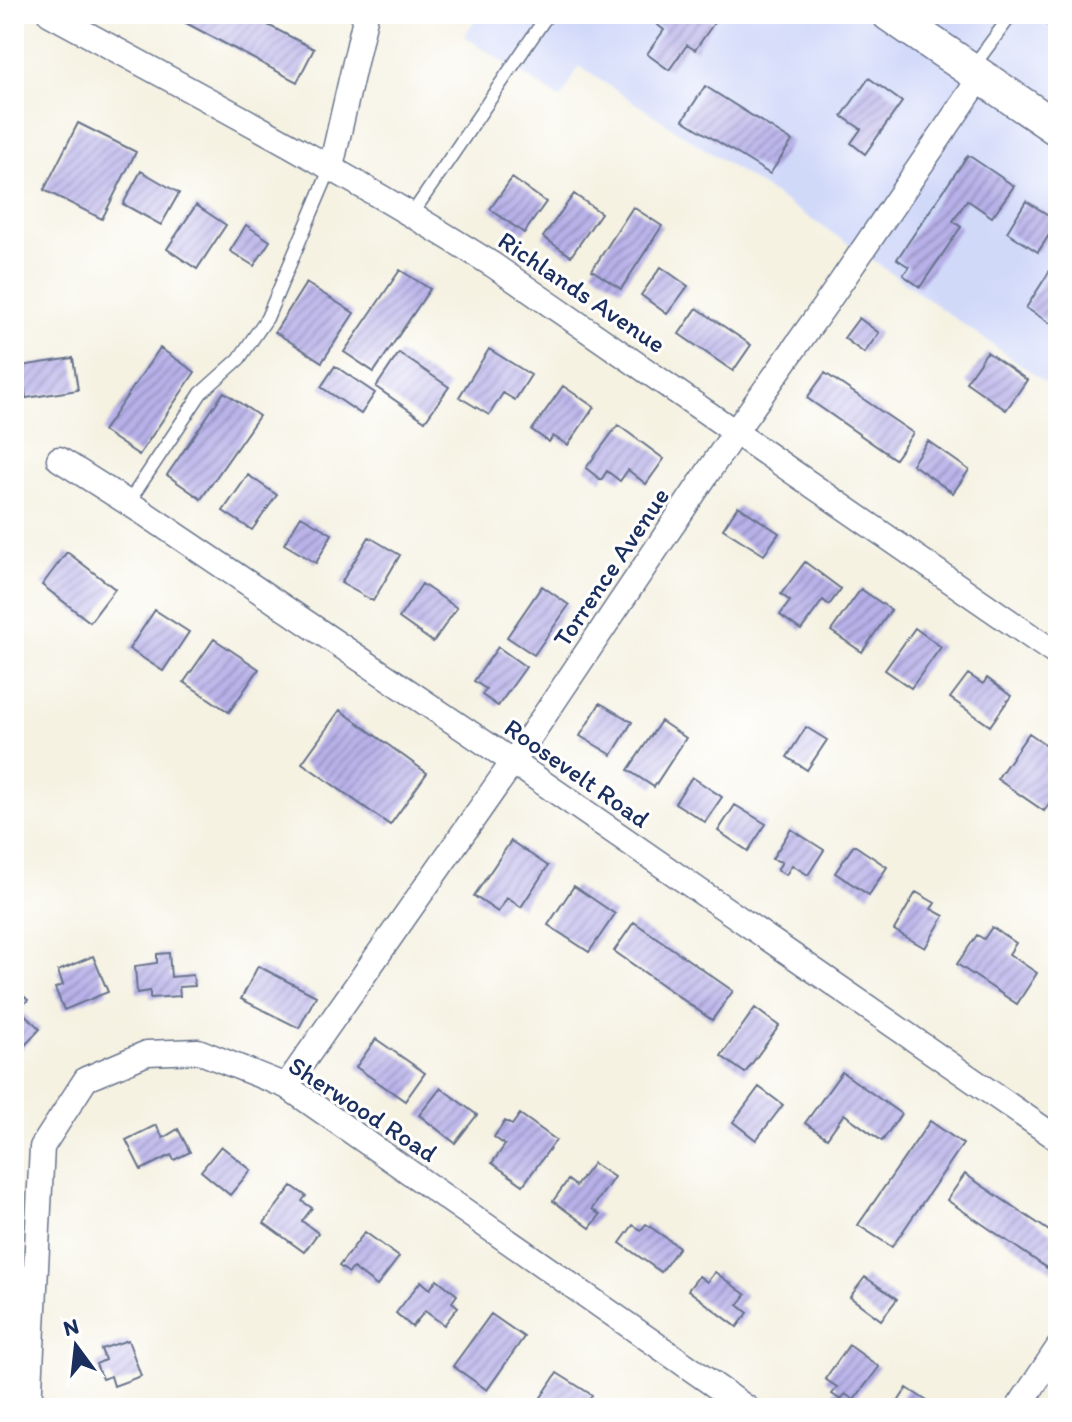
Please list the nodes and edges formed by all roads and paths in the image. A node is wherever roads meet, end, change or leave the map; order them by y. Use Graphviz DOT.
graph roads {
  1 [pos="50,14"];
  2 [pos="548,14"];
  3 [pos="889,14"];
  4 [pos="1012,14"];
  5 [pos="1042,14"];
  6 [pos="361,16"];
  7 [pos="1058,24"];
  8 [pos="975,74"];
  9 [pos="1055,121"];
  10 [pos="331,167"];
  11 [pos="412,214"];
  12 [pos="735,432"];
  13 [pos="59,459"];
  14 [pos="128,503"];
  15 [pos="1058,655"];
  16 [pos="513,762"];
  17 [pos="286,1086"];
  18 [pos="1058,1139"];
  19 [pos="1058,1348"];
  20 [pos="29,1408"];
  21 [pos="747,1408"];
  22 [pos="1018,1408"];
  1 -- 10 [label="street, Richlands Avenue"];
  2 -- 11 [label="lane"];
  3 -- 8 [label="main road"];
  4 -- 8 [label="lane"];
  5 -- 7 [label="lane"];
  6 -- 10 [label="street"];
  8 -- 9 [label="main road"];
  8 -- 12 [label="street, Torrence Avenue"];
  10 -- 11 [label="street, Richlands Avenue"];
  10 -- 14 [label="lane"];
  11 -- 12 [label="street, Richlands Avenue"];
  12 -- 15 [label="street, Richlands Avenue"];
  12 -- 16 [label="street, Torrence Avenue"];
  13 -- 14 [label="street, Roosevelt Road"];
  14 -- 16 [label="street, Roosevelt Road"];
  16 -- 17 [label="street, Torrence Avenue"];
  16 -- 18 [label="street, Roosevelt Road"];
  17 -- 20 [label="street, Sherwood Road"];
  17 -- 21 [label="street, Sherwood Road"];
  19 -- 22 [label="street"];
}
